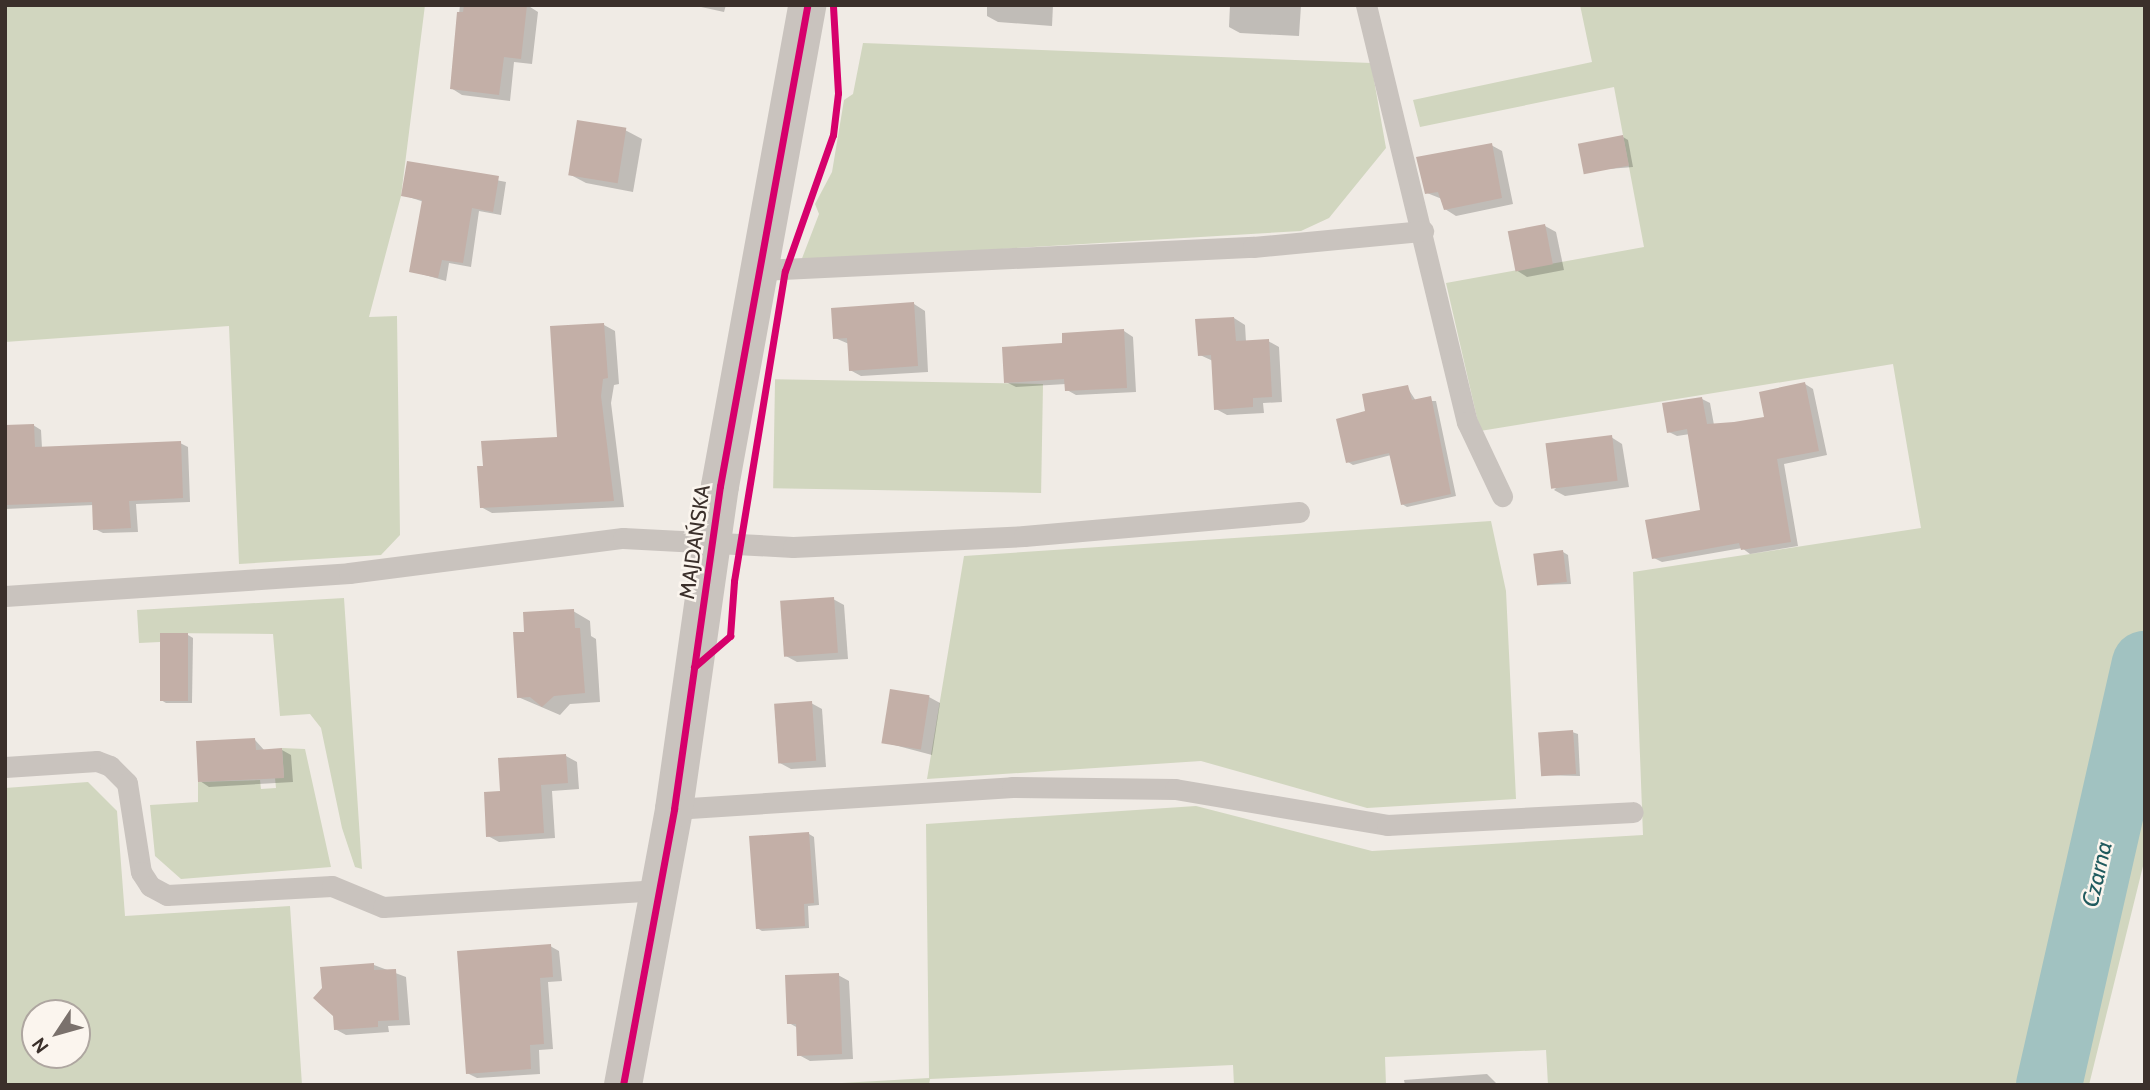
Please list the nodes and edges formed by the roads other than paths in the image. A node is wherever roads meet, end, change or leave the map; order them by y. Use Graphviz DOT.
graph roads {
  1 [pos="807,5"];
  2 [pos="1366,5"];
  3 [pos="1423,231"];
  4 [pos="760,270"];
  5 [pos="1502,496"];
  6 [pos="1299,512"];
  7 [pos="713,545"];
  8 [pos="5,596"];
  9 [pos="5,767"];
  10 [pos="674,808"];
  11 [pos="1633,813"];
  12 [pos="659,890"];
  13 [pos="623,1085"];
  1 -- 4 [label="street, MAJDAŃSKA"];
  2 -- 3 [label="lane"];
  3 -- 4 [label="lane"];
  3 -- 5 [label="lane"];
  4 -- 7 [label="street, MAJDAŃSKA"];
  6 -- 7 [label="lane"];
  7 -- 8 [label="lane"];
  7 -- 10 [label="street, MAJDAŃSKA"];
  9 -- 12 [label="lane"];
  10 -- 11 [label="lane"];
  10 -- 12 [label="street, MAJDAŃSKA"];
  12 -- 13 [label="street, MAJDAŃSKA"];
}
